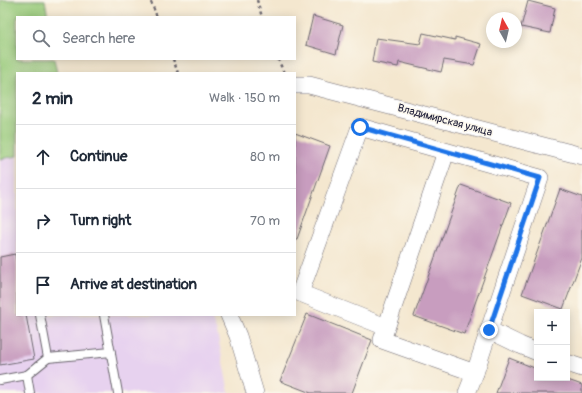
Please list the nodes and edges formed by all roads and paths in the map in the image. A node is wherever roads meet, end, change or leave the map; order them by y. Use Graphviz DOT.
graph roads {
  1 [pos="257,0"];
  2 [pos="151,2"];
  3 [pos="157,16"];
  4 [pos="262,16"];
  5 [pos="173,60"];
  6 [pos="278,60"];
  7 [pos="178,72"];
  8 [pos="284,72"];
  9 [pos="302,85"];
  10 [pos="446,152"];
  11 [pos="582,156"];
  12 [pos="40,316"];
  13 [pos="104,316"];
  14 [pos="229,316"];
  15 [pos="386,327"];
  16 [pos="489,330"];
  17 [pos="534,351"];
  18 [pos="111,352"];
  19 [pos="48,358"];
  20 [pos="570,364"];
  21 [pos="582,368"];
  22 [pos="475,373"];
  23 [pos="27,375"];
  24 [pos="0,380"];
  25 [pos="30,393"];
  26 [pos="118,393"];
  27 [pos="255,393"];
  28 [pos="467,393"];
  1 -- 4 [label="path"];
  2 -- 3 [label="path"];
  5 -- 7 [label="path"];
  6 -- 8 [label="path"];
  9 -- 11 [label="street, Владимирская улица"];
  10 -- 15 [label="street"];
  10 -- 15 [label="street"];
  10 -- 16 [label="street"];
  12 -- 19 [label="lane"];
  13 -- 18 [label="lane"];
  14 -- 27 [label="street"];
  15 -- 22 [label="street"];
  16 -- 17 [label="street"];
  16 -- 22 [label="street"];
  18 -- 19 [label="lane"];
  18 -- 26 [label="lane"];
  19 -- 23 [label="lane"];
  20 -- 21 [label="street"];
  22 -- 28 [label="street"];
  23 -- 24 [label="lane"];
  23 -- 25 [label="lane"];
}
